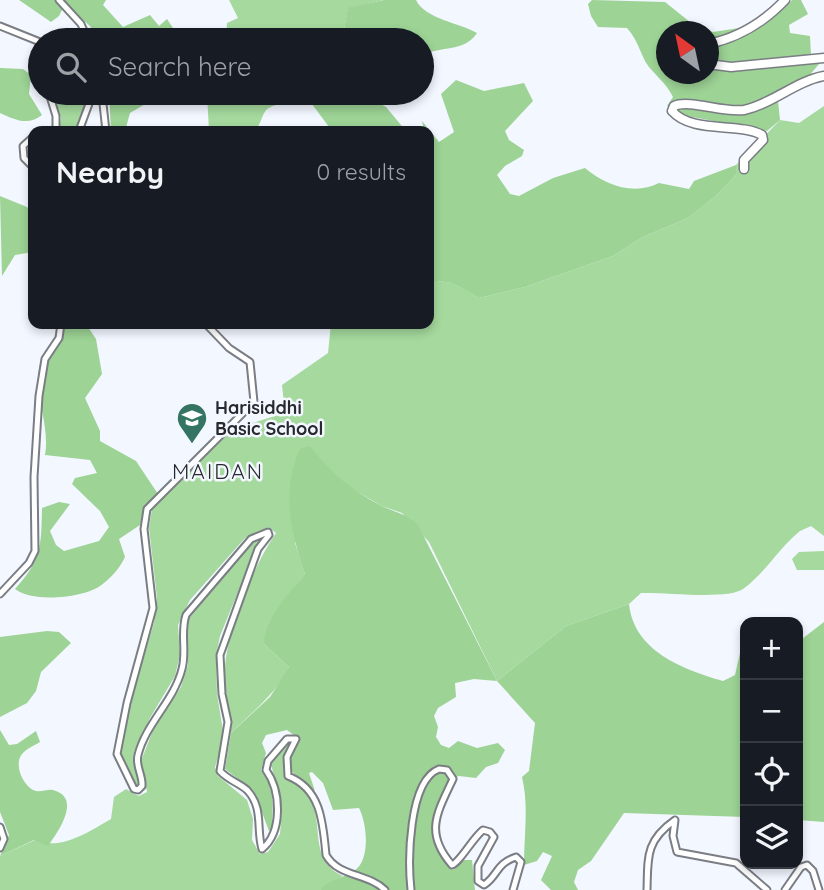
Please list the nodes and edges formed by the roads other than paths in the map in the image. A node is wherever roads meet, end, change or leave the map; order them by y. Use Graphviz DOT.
graph roads {
  1 [pos="59,0"];
  2 [pos="785,0"];
  3 [pos="0,26"];
  4 [pos="83,28"];
  5 [pos="28,37"];
  6 [pos="719,41"];
  7 [pos="824,58"];
  8 [pos="719,65"];
  9 [pos="824,76"];
  10 [pos="53,105"];
  11 [pos="89,105"];
  12 [pos="103,105"];
  13 [pos="56,126"];
  14 [pos="81,126"];
  15 [pos="105,126"];
  16 [pos="28,142"];
  17 [pos="28,160"];
  18 [pos="744,169"];
  19 [pos="61,329"];
  20 [pos="211,329"];
  21 [pos="0,594"];
  22 [pos="0,827"];
  23 [pos="0,848"];
  24 [pos="385,890"];
  25 [pos="411,890"];
  26 [pos="513,890"];
  27 [pos="647,890"];
  28 [pos="767,890"];
  29 [pos="785,890"];
  30 [pos="819,890"];
  1 -- 4 [label="street"];
  2 -- 6 [label="street"];
  3 -- 5 [label="street"];
  7 -- 8 [label="street"];
  9 -- 18 [label="street"];
  10 -- 13 [label="street"];
  11 -- 14 [label="street"];
  12 -- 15 [label="street"];
  16 -- 17 [label="street"];
  19 -- 21 [label="street"];
  20 -- 24 [label="street"];
  22 -- 23 [label="street"];
  25 -- 26 [label="street"];
  27 -- 28 [label="street"];
  29 -- 30 [label="street"];
}
